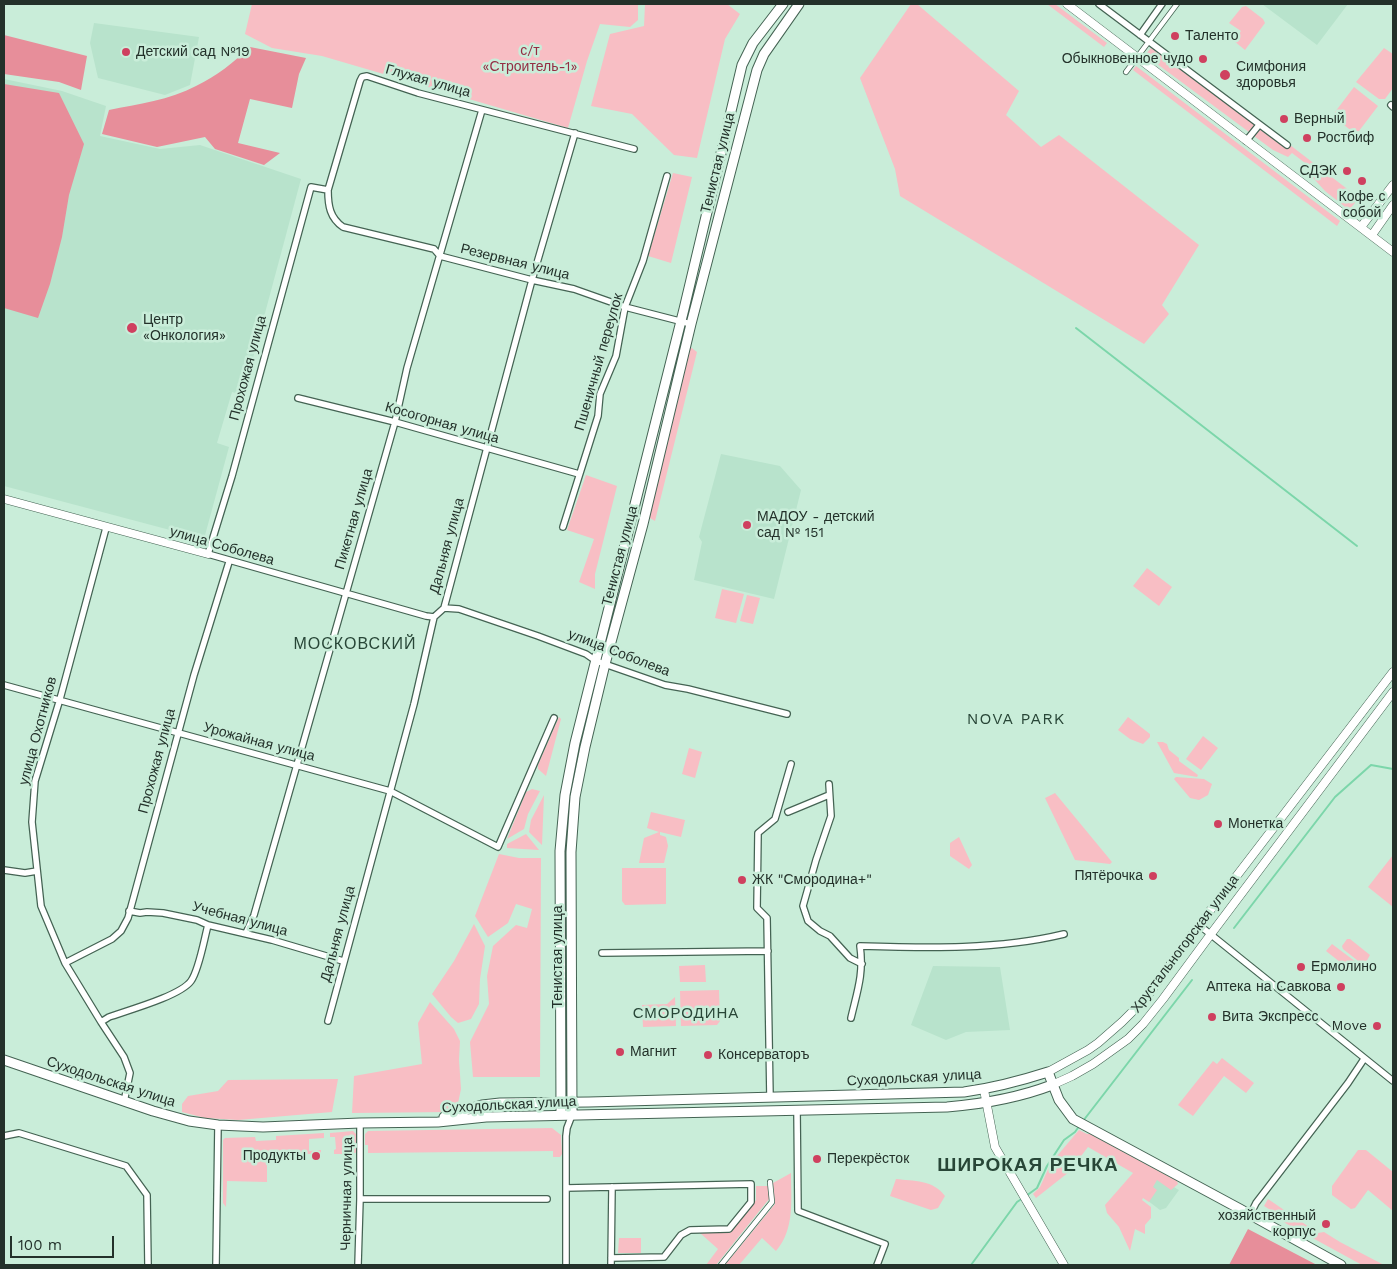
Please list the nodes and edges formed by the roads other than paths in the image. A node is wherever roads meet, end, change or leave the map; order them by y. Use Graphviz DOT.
graph roads {
  1 [pos="783,4"];
  2 [pos="799,4"];
  3 [pos="1067,4"];
  4 [pos="1099,4"];
  5 [pos="1162,4"];
  6 [pos="1177,4"];
  7 [pos="1140,35"];
  8 [pos="1149,41"];
  9 [pos="1137,58"];
  10 [pos="1126,72"];
  11 [pos="482,110"];
  12 [pos="1258,124"];
  13 [pos="576,133"];
  14 [pos="1246,141"];
  15 [pos="1287,145"];
  16 [pos="634,149"];
  17 [pos="666,176"];
  18 [pos="1393,185"];
  19 [pos="328,190"];
  20 [pos="1393,205"];
  21 [pos="336,221"];
  22 [pos="1361,227"];
  23 [pos="1372,235"];
  24 [pos="1393,252"];
  25 [pos="440,256"];
  26 [pos="532,280"];
  27 [pos="626,307"];
  28 [pos="681,322"];
  29 [pos="691,324"];
  30 [pos="298,398"];
  31 [pos="395,422"];
  32 [pos="486,449"];
  33 [pos="579,474"];
  34 [pos="4,499"];
  35 [pos="563,527"];
  36 [pos="106,528"];
  37 [pos="208,554"];
  38 [pos="229,562"];
  39 [pos="346,594"];
  40 [pos="444,608"];
  41 [pos="434,617"];
  42 [pos="600,662"];
  43 [pos="1393,672"];
  44 [pos="4,685"];
  45 [pos="1393,692"];
  46 [pos="60,700"];
  47 [pos="787,714"];
  48 [pos="1362,714"];
  49 [pos="554,718"];
  50 [pos="1370,722"];
  51 [pos="178,733"];
  52 [pos="791,764"];
  53 [pos="296,765"];
  54 [pos="1322,766"];
  55 [pos="1332,773"];
  56 [pos="829,784"];
  57 [pos="390,791"];
  58 [pos="829,795"];
  59 [pos="788,812"];
  60 [pos="4,870"];
  61 [pos="37,871"];
  62 [pos="129,911"];
  63 [pos="208,925"];
  64 [pos="1199,925"];
  65 [pos="246,933"];
  66 [pos="1064,934"];
  67 [pos="1211,934"];
  68 [pos="768,951"];
  69 [pos="602,953"];
  70 [pos="343,962"];
  71 [pos="65,964"];
  72 [pos="862,964"];
  73 [pos="851,1018"];
  74 [pos="328,1021"];
  75 [pos="101,1022"];
  76 [pos="1364,1059"];
  77 [pos="4,1060"];
  78 [pos="1048,1072"];
  79 [pos="1393,1081"];
  80 [pos="1052,1085"];
  81 [pos="984,1090"];
  82 [pos="770,1098"];
  83 [pos="124,1102"];
  84 [pos="561,1102"];
  85 [pos="572,1102"];
  86 [pos="986,1102"];
  87 [pos="867,1109"];
  88 [pos="797,1110"];
  89 [pos="561,1115"];
  90 [pos="572,1115"];
  91 [pos="421,1121"];
  92 [pos="360,1123"];
  93 [pos="218,1126"];
  94 [pos="567,1128"];
  95 [pos="4,1136"];
  96 [pos="770,1182"];
  97 [pos="612,1187"];
  98 [pos="566,1188"];
  99 [pos="360,1199"];
  100 [pos="547,1199"];
  101 [pos="1250,1214"];
  102 [pos="611,1258"];
  103 [pos="148,1265"];
  104 [pos="216,1265"];
  105 [pos="358,1265"];
  106 [pos="566,1265"];
  107 [pos="611,1265"];
  108 [pos="721,1265"];
  109 [pos="877,1265"];
  110 [pos="1064,1265"];
  111 [pos="1341,1265"];
  1 -- 28 [label="main road, Тенистая улица"];
  2 -- 29 [label="main road, Тенистая улица"];
  3 -- 9 [label="street"];
  4 -- 7 [label="street"];
  5 -- 7 [label="street"];
  6 -- 8 [label="street"];
  7 -- 8 [label="street"];
  8 -- 9 [label="street"];
  8 -- 12 [label="street"];
  9 -- 10 [label="street"];
  9 -- 14 [label="street"];
  11 -- 13 [label="street, Глухая улица"];
  11 -- 19 [label="street, Глухая улица"];
  11 -- 25 [label="street, Пикетная улица"];
  12 -- 14 [label="street"];
  12 -- 15 [label="street"];
  13 -- 16 [label="street, Глухая улица"];
  13 -- 26 [label="street, Дальняя улица"];
  14 -- 22 [label="street"];
  17 -- 27 [label="street, Пшеничный переулок"];
  18 -- 22 [label="street"];
  19 -- 21 [label="street, Глухая улица"];
  19 -- 37 [label="street, Прохожая улица"];
  20 -- 23 [label="street"];
  21 -- 25 [label="street, Резервная улица"];
  22 -- 23 [label="street"];
  23 -- 24 [label="street"];
  25 -- 26 [label="street, Резервная улица"];
  25 -- 31 [label="street, Пикетная улица"];
  26 -- 27 [label="street, Резервная улица"];
  26 -- 32 [label="street, Дальняя улица"];
  27 -- 28 [label="street, Резервная улица"];
  27 -- 33 [label="street, Пшеничный переулок"];
  28 -- 29 [label="street, Резервная улица"];
  28 -- 42 [label="main road, Тенистая улица"];
  29 -- 42 [label="main road, Тенистая улица"];
  30 -- 31 [label="street, Косогорная улица"];
  31 -- 32 [label="street, Косогорная улица"];
  31 -- 39 [label="street, Пикетная улица"];
  32 -- 33 [label="street, Косогорная улица"];
  32 -- 40 [label="street, Дальняя улица"];
  33 -- 35 [label="street, Пшеничный переулок"];
  34 -- 36 [label="street, улица Соболева"];
  36 -- 37 [label="street, улица Соболева"];
  36 -- 46 [label="street, улица Охотников"];
  37 -- 38 [label="street, улица Соболева"];
  38 -- 39 [label="street, улица Соболева"];
  38 -- 51 [label="street, Прохожая улица"];
  39 -- 41 [label="street, улица Соболева"];
  39 -- 53 [label="street, Пикетная улица"];
  40 -- 41 [label="street, Дальняя улица"];
  40 -- 42 [label="street, улица Соболева"];
  41 -- 57 [label="street, Дальняя улица"];
  42 -- 47 [label="street, улица Соболева"];
  42 -- 84 [label="main road, Тенистая улица"];
  42 -- 85 [label="main road, Тенистая улица"];
  43 -- 48 [label="street, Хрустальногорская улица"];
  44 -- 46 [label="street, Урожайная улица"];
  45 -- 50 [label="street, Хрустальногорская улица"];
  46 -- 51 [label="street, Урожайная улица"];
  46 -- 61 [label="street, улица Охотников"];
  48 -- 50 [label="street"];
  48 -- 54 [label="street, Хрустальногорская улица"];
  49 -- 57 [label="street, Урожайная улица"];
  50 -- 55 [label="street, Хрустальногорская улица"];
  51 -- 53 [label="street, Урожайная улица"];
  51 -- 62 [label="street, Прохожая улица"];
  52 -- 68 [label="street"];
  53 -- 57 [label="street, Урожайная улица"];
  53 -- 65 [label="street, Пикетная улица"];
  54 -- 55 [label="street"];
  54 -- 64 [label="street, Хрустальногорская улица"];
  55 -- 67 [label="street, Хрустальногорская улица"];
  56 -- 58 [label="street"];
  57 -- 70 [label="street, Дальняя улица"];
  58 -- 59 [label="street"];
  58 -- 72 [label="street"];
  60 -- 61 [label="street"];
  61 -- 71 [label="street, улица Охотников"];
  62 -- 63 [label="street, Учебная улица"];
  62 -- 71 [label="street, Прохожая улица"];
  63 -- 65 [label="street, Учебная улица"];
  63 -- 75 [label="street"];
  64 -- 67 [label="street"];
  64 -- 78 [label="street, Хрустальногорская улица"];
  65 -- 70 [label="street, Учебная улица"];
  66 -- 72 [label="street"];
  67 -- 76 [label="street"];
  67 -- 80 [label="street, Хрустальногорская улица"];
  68 -- 69 [label="street"];
  68 -- 82 [label="street"];
  70 -- 74 [label="street, Дальняя улица"];
  71 -- 75 [label="street, улица Охотников"];
  72 -- 73 [label="street"];
  75 -- 83 [label="street, улица Охотников"];
  76 -- 79 [label="street"];
  76 -- 101 [label="street"];
  77 -- 83 [label="main road, Суходольская улица"];
  78 -- 80 [label="main road"];
  78 -- 81 [label="main road, Суходольская улица"];
  80 -- 86 [label="main road, Хрустальногорская улица"];
  80 -- 101 [label="main road"];
  81 -- 82 [label="main road, Суходольская улица"];
  81 -- 86 [label="street"];
  82 -- 85 [label="main road, Суходольская улица"];
  83 -- 93 [label="main road, Суходольская улица"];
  84 -- 85 [label="main road, Суходольская улица"];
  84 -- 89 [label="main road, Тенистая улица"];
  84 -- 91 [label="main road, Суходольская улица"];
  85 -- 90 [label="main road, Тенистая улица"];
  86 -- 87 [label="main road, Хрустальногорская улица"];
  86 -- 110 [label="street"];
  87 -- 88 [label="main road, Суходольская улица"];
  88 -- 90 [label="main road, Суходольская улица"];
  88 -- 109 [label="street"];
  89 -- 90 [label="main road, Суходольская улица"];
  89 -- 91 [label="main road, Суходольская улица"];
  89 -- 94 [label="street"];
  90 -- 94 [label="street"];
  91 -- 92 [label="main road, Суходольская улица"];
  92 -- 93 [label="main road, Суходольская улица"];
  92 -- 99 [label="street, Черничная улица"];
  93 -- 104 [label="street"];
  94 -- 98 [label="street"];
  95 -- 103 [label="street"];
  96 -- 108 [label="street"];
  97 -- 98 [label="street"];
  97 -- 102 [label="street"];
  97 -- 102 [label="street"];
  98 -- 106 [label="street"];
  99 -- 100 [label="street"];
  99 -- 105 [label="street, Черничная улица"];
  101 -- 111 [label="main road"];
  102 -- 107 [label="street"];
}
